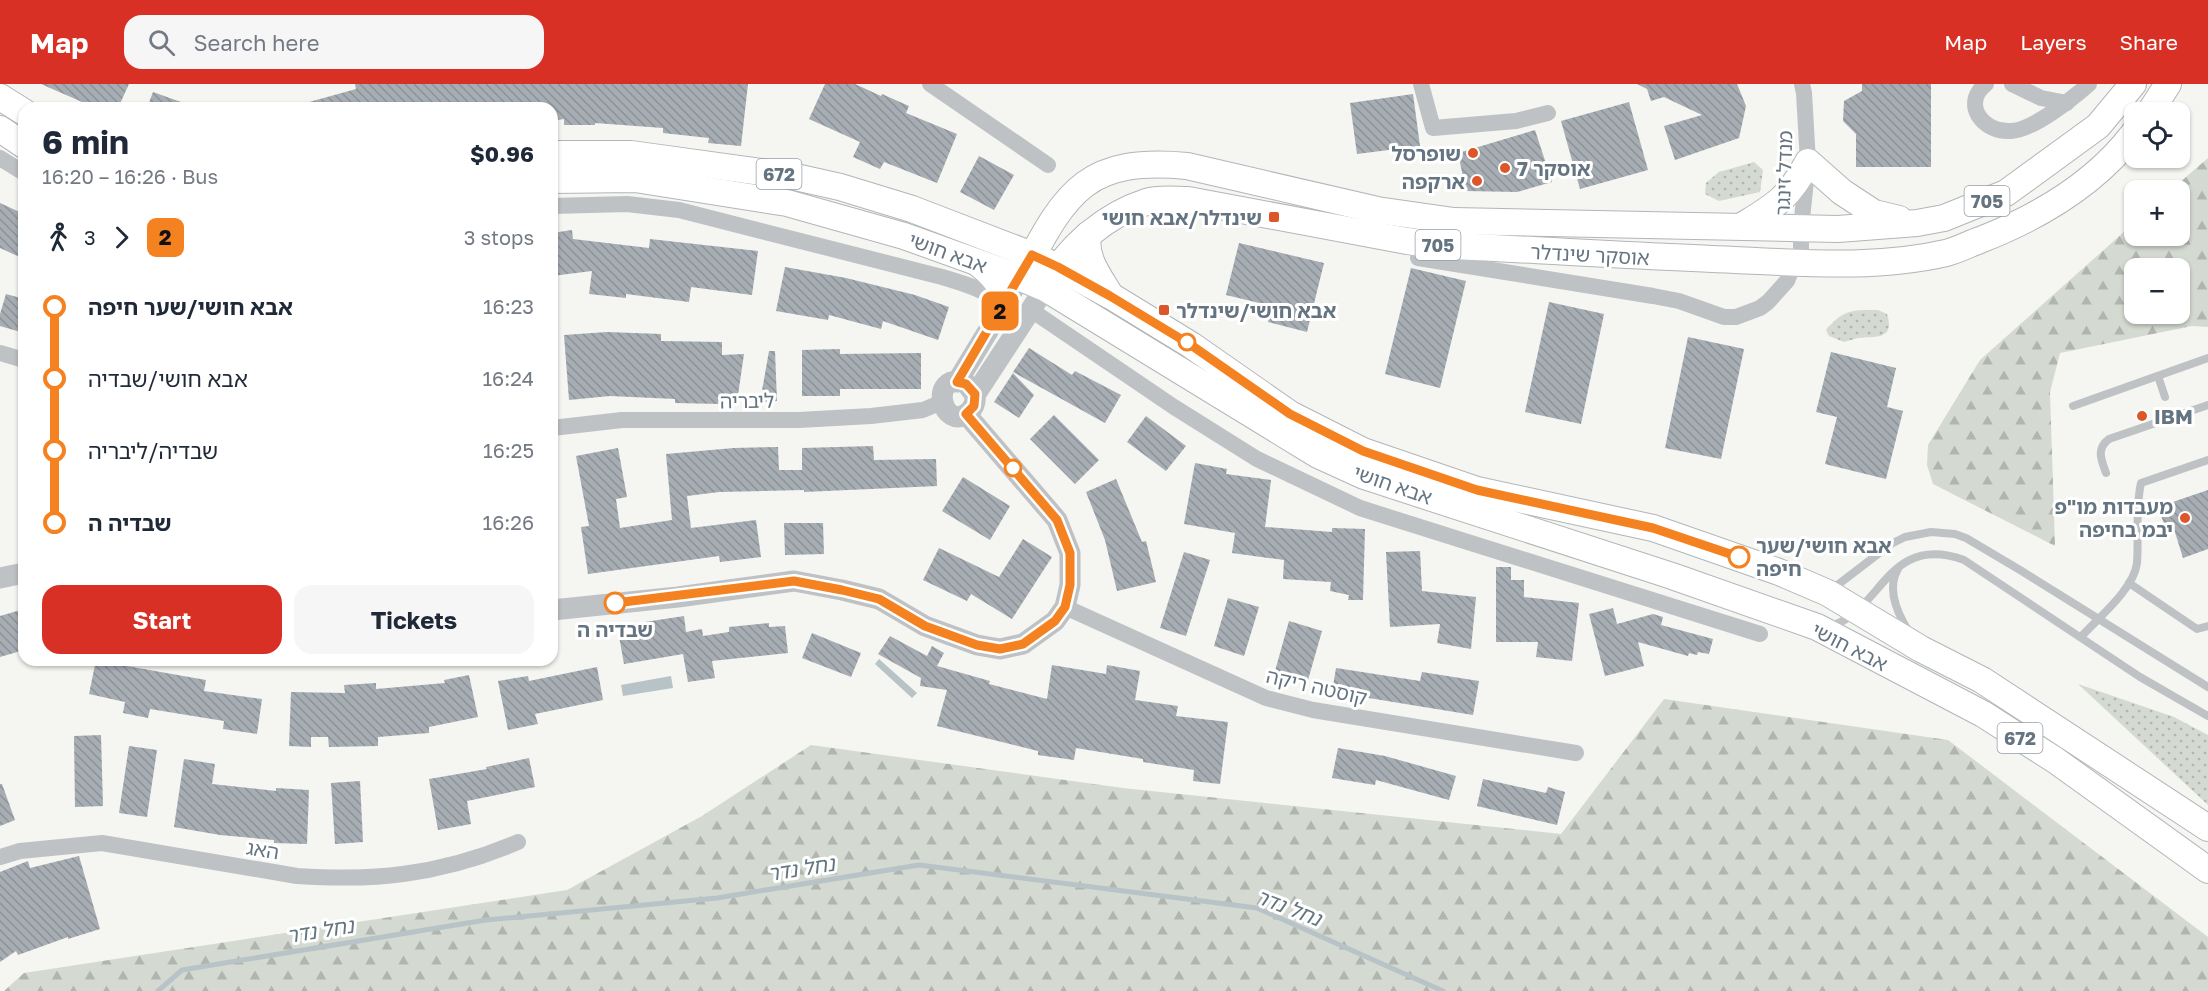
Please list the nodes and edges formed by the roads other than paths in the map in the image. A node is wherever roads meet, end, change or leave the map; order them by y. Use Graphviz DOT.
graph roads {
  1 [pos="930,84"];
  2 [pos="1421,84"];
  3 [pos="1802,84"];
  4 [pos="1986,84"];
  5 [pos="2012,84"];
  6 [pos="2089,84"];
  7 [pos="2133,84"];
  8 [pos="2168,84"];
  9 [pos="1,95"];
  10 [pos="2156,102"];
  11 [pos="2067,103"];
  12 [pos="18,108"];
  13 [pos="1548,113"];
  14 [pos="0,129"];
  15 [pos="18,141"];
  16 [pos="2124,144"];
  17 [pos="558,154"];
  18 [pos="0,158"];
  19 [pos="1808,162"];
  20 [pos="1048,165"];
  21 [pos="18,168"];
  22 [pos="558,180"];
  23 [pos="558,206"];
  24 [pos="1917,222"];
  25 [pos="1048,225"];
  26 [pos="1742,226"];
  27 [pos="1801,228"];
  28 [pos="1088,235"];
  29 [pos="997,242"];
  30 [pos="1032,255"];
  31 [pos="1418,258"];
  32 [pos="1801,263"];
  33 [pos="979,264"];
  34 [pos="1052,277"];
  35 [pos="1020,278"];
  36 [pos="1110,296"];
  37 [pos="1003,307"];
  38 [pos="1031,310"];
  39 [pos="0,353"];
  40 [pos="18,358"];
  41 [pos="2208,358"];
  42 [pos="2158,376"];
  43 [pos="957,382"];
  44 [pos="975,394"];
  45 [pos="2165,397"];
  46 [pos="942,402"];
  47 [pos="2208,405"];
  48 [pos="2073,406"];
  49 [pos="966,414"];
  50 [pos="558,427"];
  51 [pos="2208,460"];
  52 [pos="2106,473"];
  53 [pos="1900,566"];
  54 [pos="18,574"];
  55 [pos="0,578"];
  56 [pos="2129,583"];
  57 [pos="1828,593"];
  58 [pos="1065,607"];
  59 [pos="558,609"];
  60 [pos="1856,610"];
  61 [pos="2097,619"];
  62 [pos="2208,626"];
  63 [pos="1817,627"];
  64 [pos="1761,634"];
  65 [pos="2081,636"];
  66 [pos="1921,649"];
  67 [pos="2208,687"];
  68 [pos="2208,716"];
  69 [pos="1576,753"];
  70 [pos="2208,828"];
  71 [pos="518,842"];
  72 [pos="0,857"];
  73 [pos="2208,870"];
  1 -- 20 [label="street"];
  2 -- 13 [label="street"];
  3 -- 19 [label="street, מנדל זינגר"];
  4 -- 11 [label="street"];
  5 -- 11 [label="street"];
  6 -- 11 [label="street"];
  7 -- 24 [label="main road, אוסקר שינדלר / 705"];
  8 -- 10 [label="main road"];
  9 -- 12 [label="main road"];
  14 -- 15 [label="main road"];
  16 -- 32 [label="main road, אוסקר שינדלר / 705"];
  17 -- 29 [label="main road, אבא חושי / 672"];
  18 -- 21 [label="street"];
  19 -- 24 [label="main road"];
  19 -- 26 [label="main road"];
  19 -- 27 [label="street, מנדל זינגר"];
  22 -- 33 [label="main road, אבא חושי / 672"];
  23 -- 37 [label="street, אבא חושי"];
  24 -- 27 [label="main road, אוסקר שינדלר / 705"];
  25 -- 26 [label="main road, אוסקר שינדלר / 705"];
  25 -- 29 [label="main road, אוסקר שינדלר / 705"];
  25 -- 30 [label="main road, אוסקר שינדלר"];
  26 -- 27 [label="main road, אוסקר שינדלר / 705"];
  27 -- 32 [label="street, מנדל זינגר"];
  28 -- 32 [label="main road, אוסקר שינדלר / 705"];
  28 -- 34 [label="main road, אוסקר שינדלר / 705"];
  28 -- 36 [label="main road"];
  29 -- 30 [label="main road, אבא חושי / 672"];
  30 -- 34 [label="main road, אבא חושי / 672"];
  30 -- 35 [label="main road, אוסקר שינדלר"];
  31 -- 32 [label="street"];
  33 -- 35 [label="main road, אבא חושי / 672"];
  33 -- 37 [label="main road"];
  34 -- 35 [label="main road, אבא חושי / 672"];
  34 -- 36 [label="main road, אבא חושי / 672"];
  34 -- 38 [label="street"];
  34 -- 63 [label="main road, אבא חושי / 672"];
  35 -- 37 [label="street"];
  36 -- 57 [label="main road, אבא חושי / 672"];
  37 -- 43 [label="street"];
  38 -- 44 [label="street"];
  38 -- 64 [label="street, אבא חושי"];
  39 -- 40 [label="street"];
  41 -- 42 [label="lane"];
  42 -- 45 [label="lane"];
  42 -- 48 [label="lane"];
  43 -- 44 [label="street"];
  43 -- 46 [label="street"];
  44 -- 49 [label="street"];
  46 -- 49 [label="street"];
  46 -- 50 [label="street, ליבריה"];
  47 -- 52 [label="lane"];
  49 -- 58 [label="street"];
  51 -- 56 [label="lane"];
  53 -- 60 [label="lane"];
  53 -- 65 [label="lane"];
  53 -- 66 [label="lane"];
  54 -- 55 [label="street"];
  56 -- 61 [label="lane"];
  56 -- 62 [label="lane"];
  57 -- 60 [label="main road, אבא חושי / 672"];
  57 -- 61 [label="lane"];
  58 -- 59 [label="street"];
  58 -- 69 [label="street, קוסטה ריקה"];
  60 -- 63 [label="lane"];
  60 -- 66 [label="main road, אבא חושי / 672"];
  61 -- 65 [label="lane"];
  61 -- 67 [label="lane"];
  63 -- 73 [label="main road, אבא חושי / 672"];
  65 -- 68 [label="lane"];
  66 -- 70 [label="main road, אבא חושי / 672"];
  71 -- 72 [label="street, האג"];
}
